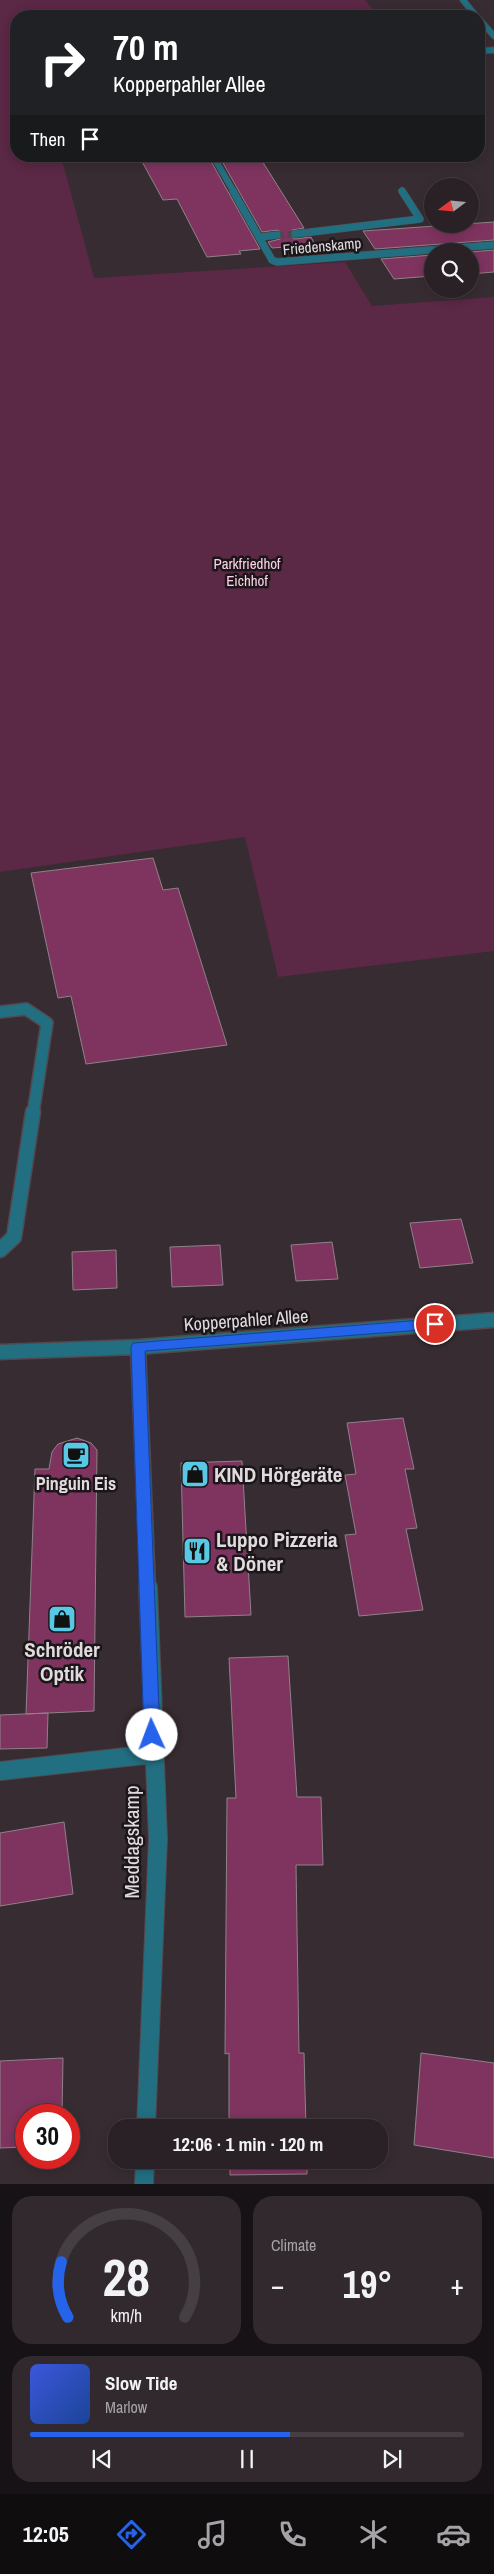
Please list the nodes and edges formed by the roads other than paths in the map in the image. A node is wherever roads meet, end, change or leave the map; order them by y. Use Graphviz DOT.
graph roads {
  1 [pos="463,0"];
  2 [pos="471,10"];
  3 [pos="485,26"];
  4 [pos="494,36"];
  5 [pos="217,162"];
  6 [pos="402,191"];
  7 [pos="295,234"];
  8 [pos="261,236"];
  9 [pos="277,236"];
  10 [pos="494,244"];
  11 [pos="0,1012"];
  12 [pos="0,1250"];
  13 [pos="494,1320"];
  14 [pos="138,1347"];
  15 [pos="0,1352"];
  16 [pos="153,1754"];
  17 [pos="0,1771"];
  18 [pos="146,2119"];
  19 [pos="145,2169"];
  20 [pos="144,2184"];
  1 -- 2 [label="street"];
  3 -- 4 [label="street"];
  5 -- 8 [label="street, Friedenskamp"];
  6 -- 7 [label="street"];
  8 -- 9 [label="street"];
  8 -- 10 [label="street, Friedenskamp"];
  11 -- 12 [label="street"];
  13 -- 14 [label="street, Kopperpahler Allee"];
  14 -- 15 [label="street, Kopperpahler Allee"];
  14 -- 16 [label="street, Meddagskamp"];
  16 -- 17 [label="street"];
  16 -- 18 [label="street, Meddagskamp"];
  19 -- 20 [label="street"];
}
